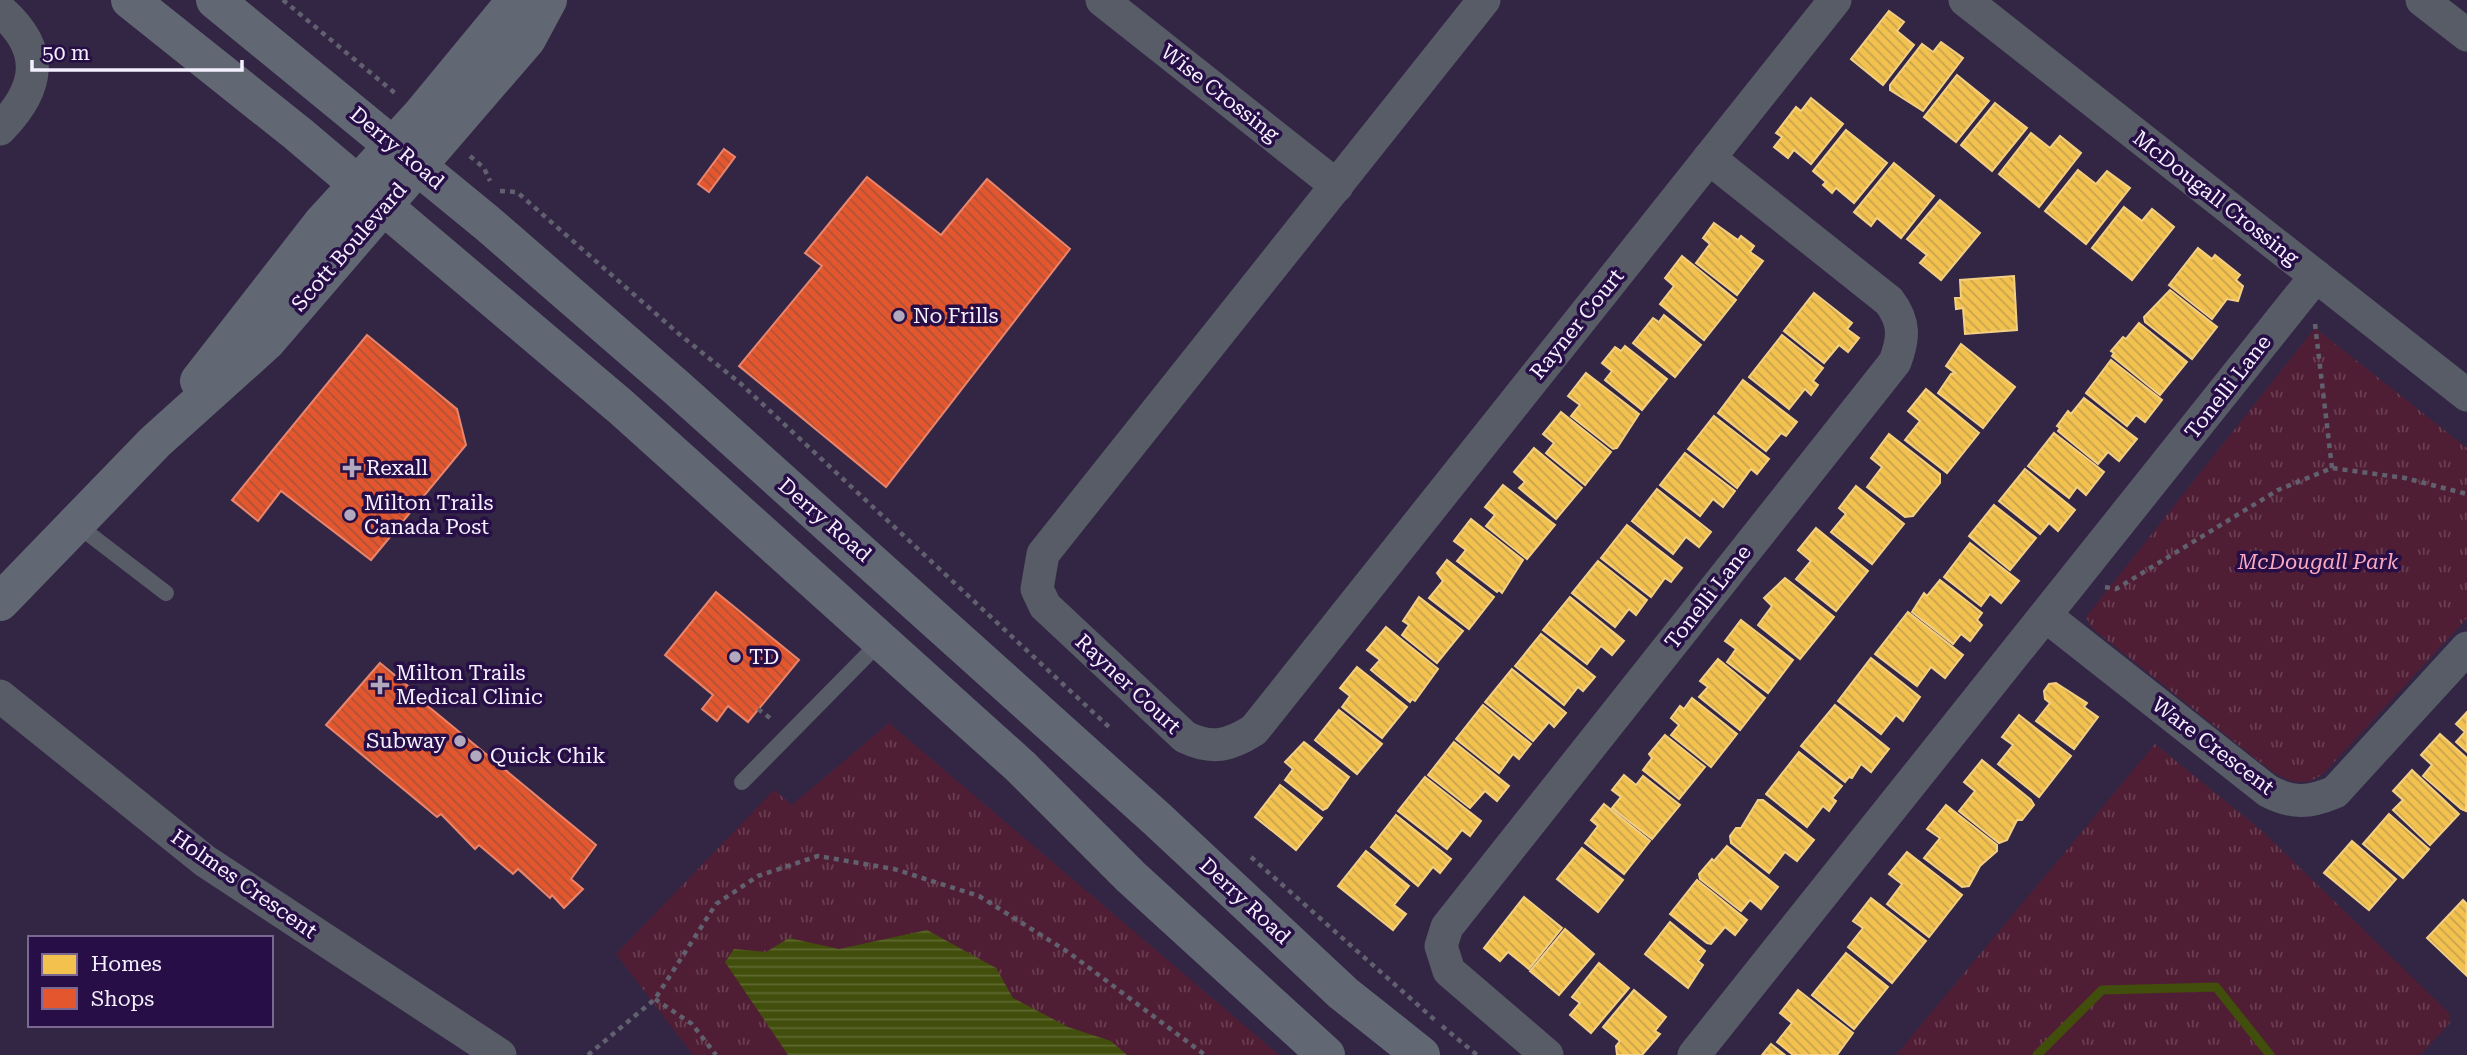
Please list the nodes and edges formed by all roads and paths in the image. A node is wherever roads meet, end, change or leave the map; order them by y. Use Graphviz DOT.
graph roads {
  1 [pos="130,0"];
  2 [pos="215,0"];
  3 [pos="283,0"];
  4 [pos="516,0"];
  5 [pos="548,0"];
  6 [pos="1102,0"];
  7 [pos="1484,0"];
  8 [pos="1835,0"];
  9 [pos="1965,0"];
  10 [pos="2422,0"];
  11 [pos="0,10"];
  12 [pos="2467,35"];
  13 [pos="382,82"];
  14 [pos="0,129"];
  15 [pos="407,156"];
  16 [pos="1709,158"];
  17 [pos="485,168"];
  18 [pos="1337,186"];
  19 [pos="371,195"];
  20 [pos="2316,276"];
  21 [pos="2315,323"];
  22 [pos="2467,395"];
  23 [pos="2332,468"];
  24 [pos="2467,494"];
  25 [pos="76,524"];
  26 [pos="2105,587"];
  27 [pos="166,593"];
  28 [pos="0,602"];
  29 [pos="2046,616"];
  30 [pos="880,642"];
  31 [pos="2467,648"];
  32 [pos="0,696"];
  33 [pos="1112,730"];
  34 [pos="743,782"];
  35 [pos="1245,852"];
  36 [pos="655,999"];
  37 [pos="500,1055"];
  38 [pos="588,1055"];
  39 [pos="716,1055"];
  40 [pos="1205,1055"];
  41 [pos="1326,1055"];
  42 [pos="1421,1055"];
  43 [pos="1477,1055"];
  44 [pos="1547,1055"];
  45 [pos="1694,1055"];
  1 -- 19 [label="main road"];
  2 -- 15 [label="main road, Derry Road"];
  3 -- 13 [label="path"];
  4 -- 15 [label="main road, Scott Boulevard"];
  5 -- 15 [label="main road, Scott Boulevard"];
  6 -- 18 [label="street, Wise Crossing"];
  7 -- 18 [label="street, Rayner Court"];
  8 -- 16 [label="street, Rayner Court"];
  9 -- 20 [label="street, McDougall Crossing"];
  10 -- 12 [label="street"];
  11 -- 14 [label="street"];
  15 -- 19 [label="main road, Scott Boulevard"];
  15 -- 42 [label="main road, Derry Road"];
  16 -- 18 [label="street, Rayner Court"];
  16 -- 44 [label="street, Tonelli Lane"];
  17 -- 33 [label="path"];
  19 -- 25 [label="main road, Scott Boulevard"];
  19 -- 30 [label="main road"];
  20 -- 22 [label="street, McDougall Crossing"];
  20 -- 29 [label="street, Tonelli Lane"];
  21 -- 23 [label="path"];
  23 -- 24 [label="path"];
  23 -- 26 [label="path"];
  25 -- 27 [label="lane"];
  25 -- 28 [label="main road, Scott Boulevard"];
  29 -- 31 [label="street, Ware Crescent"];
  29 -- 45 [label="street, Tonelli Lane"];
  30 -- 34 [label="lane"];
  30 -- 41 [label="main road"];
  32 -- 37 [label="street, Holmes Crescent"];
  35 -- 43 [label="path"];
  36 -- 38 [label="path"];
  36 -- 39 [label="path"];
  36 -- 40 [label="path"];
}
